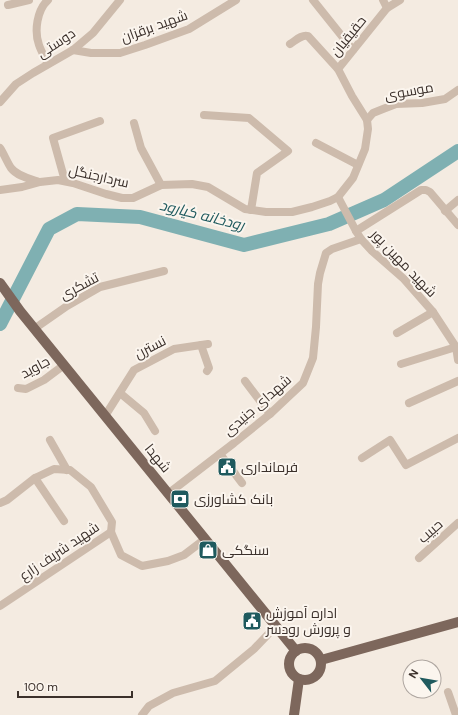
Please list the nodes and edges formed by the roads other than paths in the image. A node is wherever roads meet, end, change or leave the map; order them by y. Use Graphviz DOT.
graph roads {
  1 [pos="28,0"];
  2 [pos="48,0"];
  3 [pos="120,0"];
  4 [pos="236,0"];
  5 [pos="313,0"];
  6 [pos="383,0"];
  7 [pos="400,0"];
  8 [pos="8,5"];
  9 [pos="387,8"];
  10 [pos="290,44"];
  11 [pos="73,50"];
  12 [pos="353,50"];
  13 [pos="48,64"];
  14 [pos="338,69"];
  15 [pos="458,90"];
  16 [pos="0,102"];
  17 [pos="204,115"];
  18 [pos="367,120"];
  19 [pos="100,121"];
  20 [pos="134,123"];
  21 [pos="316,143"];
  22 [pos="0,148"];
  23 [pos="358,165"];
  24 [pos="66,181"];
  25 [pos="40,182"];
  26 [pos="161,185"];
  27 [pos="0,190"];
  28 [pos="338,197"];
  29 [pos="458,200"];
  30 [pos="251,210"];
  31 [pos="445,211"];
  32 [pos="458,225"];
  33 [pos="354,228"];
  34 [pos="361,239"];
  35 [pos="164,272"];
  36 [pos="0,283"];
  37 [pos="433,312"];
  38 [pos="34,329"];
  39 [pos="397,333"];
  40 [pos="456,347"];
  41 [pos="458,360"];
  42 [pos="401,364"];
  43 [pos="64,366"];
  44 [pos="208,371"];
  45 [pos="245,380"];
  46 [pos="458,381"];
  47 [pos="18,388"];
  48 [pos="120,393"];
  49 [pos="409,403"];
  50 [pos="270,414"];
  51 [pos="106,416"];
  52 [pos="155,431"];
  53 [pos="458,438"];
  54 [pos="50,440"];
  55 [pos="220,454"];
  56 [pos="362,458"];
  57 [pos="68,470"];
  58 [pos="35,478"];
  59 [pos="242,483"];
  60 [pos="169,493"];
  61 [pos="0,503"];
  62 [pos="64,521"];
  63 [pos="458,523"];
  64 [pos="111,532"];
  65 [pos="205,538"];
  66 [pos="419,558"];
  67 [pos="0,606"];
  68 [pos="458,622"];
  69 [pos="276,626"];
  70 [pos="296,650"];
  71 [pos="321,660"];
  72 [pos="299,679"];
  73 [pos="448,692"];
  74 [pos="142,715"];
  75 [pos="294,715"];
  76 [pos="456,715"];
  1 -- 8 [label="street"];
  2 -- 13 [label="street"];
  3 -- 11 [label="street, دوستی"];
  4 -- 11 [label="street, شهید برقزان"];
  5 -- 12 [label="street"];
  6 -- 9 [label="street"];
  7 -- 9 [label="street, حقیقیان"];
  9 -- 12 [label="street, حقیقیان"];
  10 -- 14 [label="street"];
  11 -- 13 [label="street, دوستی"];
  12 -- 14 [label="street, حقیقیان"];
  13 -- 16 [label="street, دوستی"];
  14 -- 18 [label="street"];
  15 -- 18 [label="street, موسوی"];
  17 -- 30 [label="street"];
  18 -- 23 [label="street, سردارجنگل"];
  19 -- 24 [label="street"];
  20 -- 26 [label="street"];
  21 -- 23 [label="street"];
  22 -- 25 [label="street"];
  23 -- 28 [label="street, سردارجنگل"];
  24 -- 25 [label="street, سردارجنگل"];
  24 -- 26 [label="street, سردارجنگل"];
  25 -- 27 [label="street, سردارجنگل"];
  26 -- 30 [label="street, سردارجنگل"];
  28 -- 30 [label="street, سردارجنگل"];
  28 -- 33 [label="street, شهید مهین پور"];
  29 -- 31 [label="street"];
  31 -- 32 [label="street"];
  31 -- 33 [label="street"];
  33 -- 34 [label="street, شهید مهین پور"];
  34 -- 37 [label="street, شهید مهین پور"];
  34 -- 50 [label="street, شهدای جنیدی"];
  35 -- 38 [label="street, تشکری"];
  36 -- 38 [label="main road, شهدا"];
  37 -- 39 [label="street"];
  37 -- 40 [label="street, شهید مهین پور"];
  38 -- 43 [label="main road, شهدا"];
  40 -- 41 [label="street, شهید مهین پور"];
  40 -- 42 [label="street"];
  43 -- 47 [label="street, جاوید"];
  43 -- 51 [label="main road, شهدا"];
  44 -- 48 [label="street, نسترن"];
  45 -- 50 [label="street"];
  46 -- 49 [label="street"];
  48 -- 51 [label="street, نسترن"];
  48 -- 52 [label="street"];
  50 -- 55 [label="street, شهدای جنیدی"];
  51 -- 60 [label="main road, شهدا"];
  53 -- 56 [label="street"];
  54 -- 57 [label="street"];
  55 -- 59 [label="street"];
  55 -- 60 [label="street, شهدای جنیدی"];
  57 -- 58 [label="street"];
  57 -- 64 [label="street"];
  58 -- 61 [label="street"];
  58 -- 62 [label="street"];
  60 -- 65 [label="main road, شهدا"];
  63 -- 66 [label="street, حبیب"];
  64 -- 65 [label="street"];
  64 -- 67 [label="street, شهید شریف زارع"];
  65 -- 69 [label="main road, شهدا"];
  68 -- 71 [label="main road"];
  69 -- 70 [label="main road, شهدا"];
  69 -- 74 [label="street"];
  70 -- 71 [label="main road"];
  70 -- 72 [label="main road"];
  71 -- 72 [label="main road"];
  72 -- 75 [label="main road"];
  73 -- 76 [label="street"];
}
